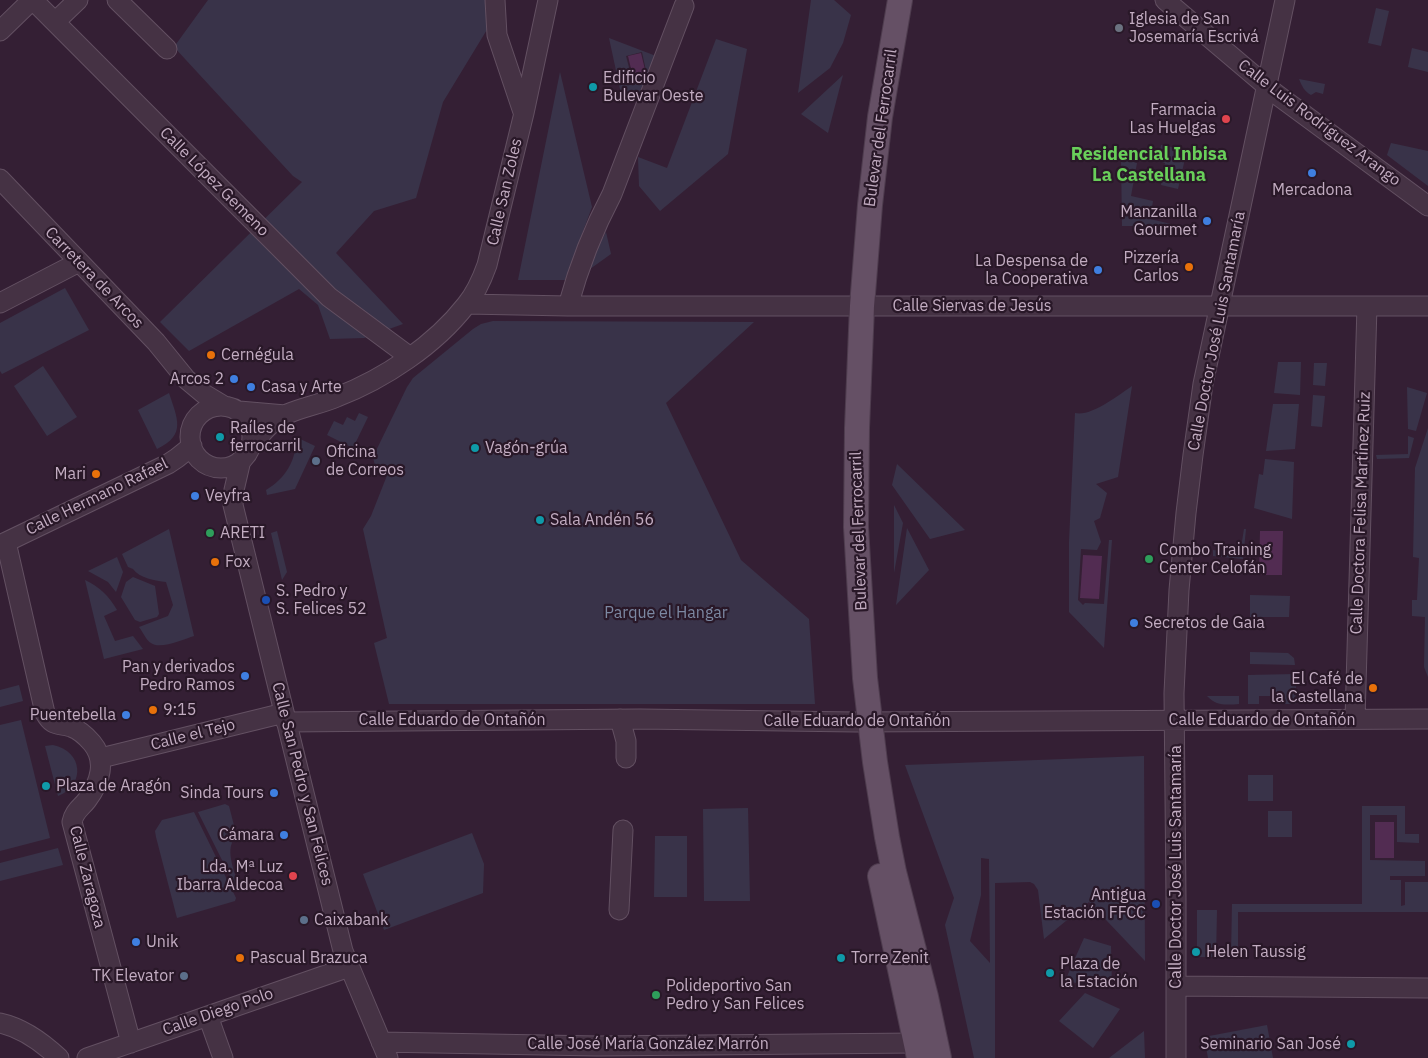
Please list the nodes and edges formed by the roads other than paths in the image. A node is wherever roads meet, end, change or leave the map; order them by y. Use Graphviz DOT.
graph roads {
  1 [pos="32,0"];
  2 [pos="78,0"];
  3 [pos="117,0"];
  4 [pos="494,0"];
  5 [pos="548,0"];
  6 [pos="887,0"];
  7 [pos="900,0"];
  8 [pos="1165,0"];
  9 [pos="1285,0"];
  10 [pos="684,6"];
  11 [pos="54,22"];
  12 [pos="0,31"];
  13 [pos="167,49"];
  14 [pos="1267,85"];
  15 [pos="524,113"];
  16 [pos="0,179"];
  17 [pos="596,195"];
  18 [pos="1428,206"];
  19 [pos="600,215"];
  20 [pos="79,262"];
  21 [pos="487,265"];
  22 [pos="2,298"];
  23 [pos="467,304"];
  24 [pos="517,305"];
  25 [pos="568,306"];
  26 [pos="856,306"];
  27 [pos="1220,306"];
  28 [pos="1367,306"];
  29 [pos="1428,306"];
  30 [pos="381,334"];
  31 [pos="410,356"];
  32 [pos="382,376"];
  33 [pos="186,379"];
  34 [pos="231,408"];
  35 [pos="285,414"];
  36 [pos="192,438"];
  37 [pos="245,455"];
  38 [pos="208,465"];
  39 [pos="233,505"];
  40 [pos="3,544"];
  41 [pos="285,718"];
  42 [pos="620,719"];
  43 [pos="1355,719"];
  44 [pos="1428,719"];
  45 [pos="1174,720"];
  46 [pos="863,722"];
  47 [pos="101,758"];
  48 [pos="626,758"];
  49 [pos="623,830"];
  50 [pos="619,910"];
  51 [pos="349,967"];
  52 [pos="1177,986"];
  53 [pos="1428,988"];
  54 [pos="208,1016"];
  55 [pos="0,1022"];
  56 [pos="131,1043"];
  57 [pos="384,1050"];
  58 [pos="771,1051"];
  59 [pos="917,1051"];
  60 [pos="579,1052"];
  61 [pos="59,1058"];
  62 [pos="87,1058"];
  63 [pos="223,1058"];
  64 [pos="939,1058"];
  65 [pos="1176,1058"];
  1 -- 11 [label="street, Calle López Gemeno"];
  1 -- 12 [label="street, Calle López Gemeno"];
  2 -- 11 [label="street"];
  3 -- 13 [label="street"];
  4 -- 15 [label="street"];
  5 -- 15 [label="street, Calle San Zoles"];
  6 -- 26 [label="main road, Bulevar del Ferrocarril"];
  7 -- 26 [label="main road, Bulevar del Ferrocarril"];
  8 -- 14 [label="street, Calle Luis Rodríguez Arango"];
  9 -- 14 [label="street, Calle Doctor José Luis Santamaría"];
  10 -- 19 [label="street"];
  11 -- 30 [label="street, Calle López Gemeno"];
  14 -- 18 [label="street, Calle Luis Rodríguez Arango"];
  14 -- 27 [label="street, Calle Doctor José Luis Santamaría"];
  15 -- 21 [label="street, Calle San Zoles"];
  16 -- 20 [label="street, Carretera de Arcos"];
  17 -- 19 [label="street"];
  19 -- 25 [label="street"];
  20 -- 22 [label="street"];
  20 -- 33 [label="street, Carretera de Arcos"];
  21 -- 23 [label="street, Calle San Zoles"];
  21 -- 24 [label="street"];
  23 -- 24 [label="street, Calle Siervas de Jesús"];
  23 -- 31 [label="street, Calle San Zoles"];
  24 -- 25 [label="street, Calle Siervas de Jesús"];
  25 -- 26 [label="street, Calle Siervas de Jesús"];
  26 -- 27 [label="street, Calle Siervas de Jesús"];
  26 -- 46 [label="main road, Bulevar del Ferrocarril"];
  27 -- 28 [label="street, Calle Siervas de Jesús"];
  27 -- 45 [label="street, Calle Doctor José Luis Santamaría"];
  28 -- 29 [label="street, Calle Siervas de Jesús"];
  28 -- 43 [label="street, Calle Doctora Felisa Martínez Ruiz"];
  30 -- 31 [label="street, Calle López Gemeno"];
  30 -- 32 [label="street"];
  31 -- 32 [label="street, Calle San Zoles"];
  32 -- 35 [label="street, Calle San Zoles"];
  33 -- 34 [label="street, Carretera de Arcos"];
  33 -- 36 [label="street, Carretera de Arcos"];
  34 -- 35 [label="street"];
  34 -- 36 [label="street"];
  34 -- 37 [label="street"];
  35 -- 37 [label="street"];
  36 -- 38 [label="street"];
  36 -- 40 [label="street, Calle Hermano Rafael"];
  37 -- 38 [label="street"];
  37 -- 39 [label="street, Calle San Pedro y San Felices"];
  38 -- 39 [label="street, Calle San Pedro y San Felices"];
  39 -- 41 [label="street, Calle San Pedro y San Felices"];
  40 -- 47 [label="street"];
  41 -- 42 [label="street, Calle Eduardo de Ontañón"];
  41 -- 47 [label="street, Calle el Tejo"];
  41 -- 51 [label="street, Calle San Pedro y San Felices"];
  42 -- 46 [label="street, Calle Eduardo de Ontañón"];
  42 -- 48 [label="street"];
  43 -- 44 [label="street, Calle Eduardo de Ontañón"];
  43 -- 45 [label="street, Calle Eduardo de Ontañón"];
  45 -- 46 [label="street, Calle Eduardo de Ontañón"];
  45 -- 52 [label="street, Calle Doctor José Luis Santamaría"];
  46 -- 59 [label="main road, Bulevar del Ferrocarril"];
  46 -- 64 [label="main road, Bulevar del Ferrocarril"];
  47 -- 56 [label="street, Calle Zaragoza"];
  49 -- 50 [label="street"];
  51 -- 54 [label="street, Calle Diego Polo"];
  51 -- 57 [label="street, Calle San Pedro y San Felices"];
  52 -- 53 [label="street"];
  52 -- 65 [label="street, Calle Doctor José Luis Santamaría"];
  54 -- 56 [label="street, Calle Diego Polo"];
  54 -- 63 [label="street"];
  55 -- 61 [label="street"];
  56 -- 62 [label="street, Calle Diego Polo"];
  57 -- 60 [label="street, Calle José María González Marrón"];
  58 -- 59 [label="street, Calle José María González Marrón"];
  58 -- 60 [label="street, Calle José María González Marrón"];
}
